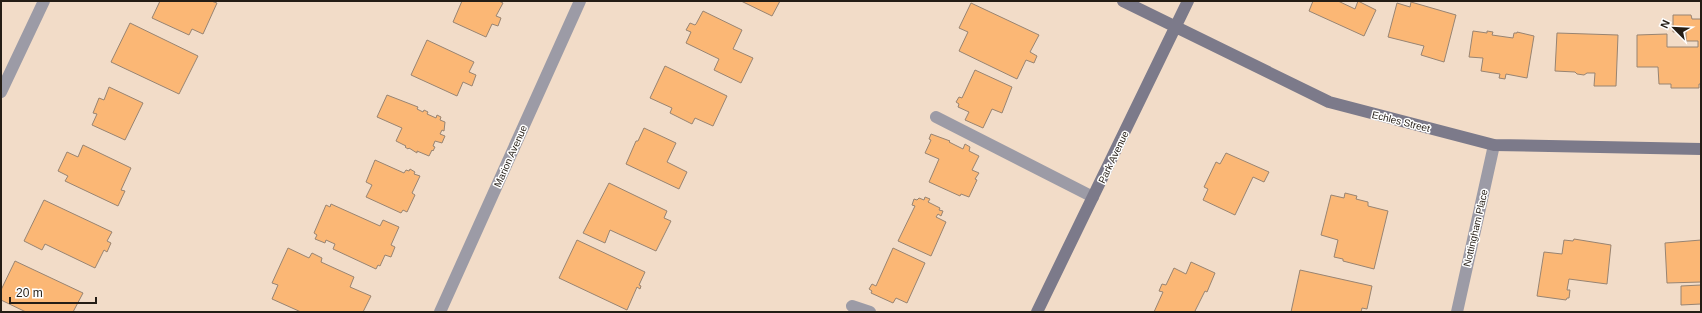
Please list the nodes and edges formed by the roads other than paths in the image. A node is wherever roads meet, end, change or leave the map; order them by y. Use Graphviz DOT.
graph roads {
  1 [pos="44,1"];
  2 [pos="580,1"];
  3 [pos="1123,1"];
  4 [pos="1188,1"];
  5 [pos="1176,26"];
  6 [pos="1,92"];
  7 [pos="936,117"];
  8 [pos="1494,145"];
  9 [pos="1701,149"];
  10 [pos="1093,197"];
  11 [pos="852,306"];
  12 [pos="440,312"];
  13 [pos="870,312"];
  14 [pos="1037,312"];
  15 [pos="1457,312"];
  1 -- 6 [label="street"];
  2 -- 12 [label="street, Marion Avenue"];
  3 -- 5 [label="street, Echles Street"];
  4 -- 5 [label="street, Park Avenue"];
  5 -- 8 [label="street, Echles Street"];
  5 -- 10 [label="street, Park Avenue"];
  7 -- 10 [label="street"];
  8 -- 9 [label="street, Echles Street"];
  8 -- 15 [label="street, Nottingham Place"];
  10 -- 14 [label="street, Park Avenue"];
  11 -- 13 [label="street"];
}
